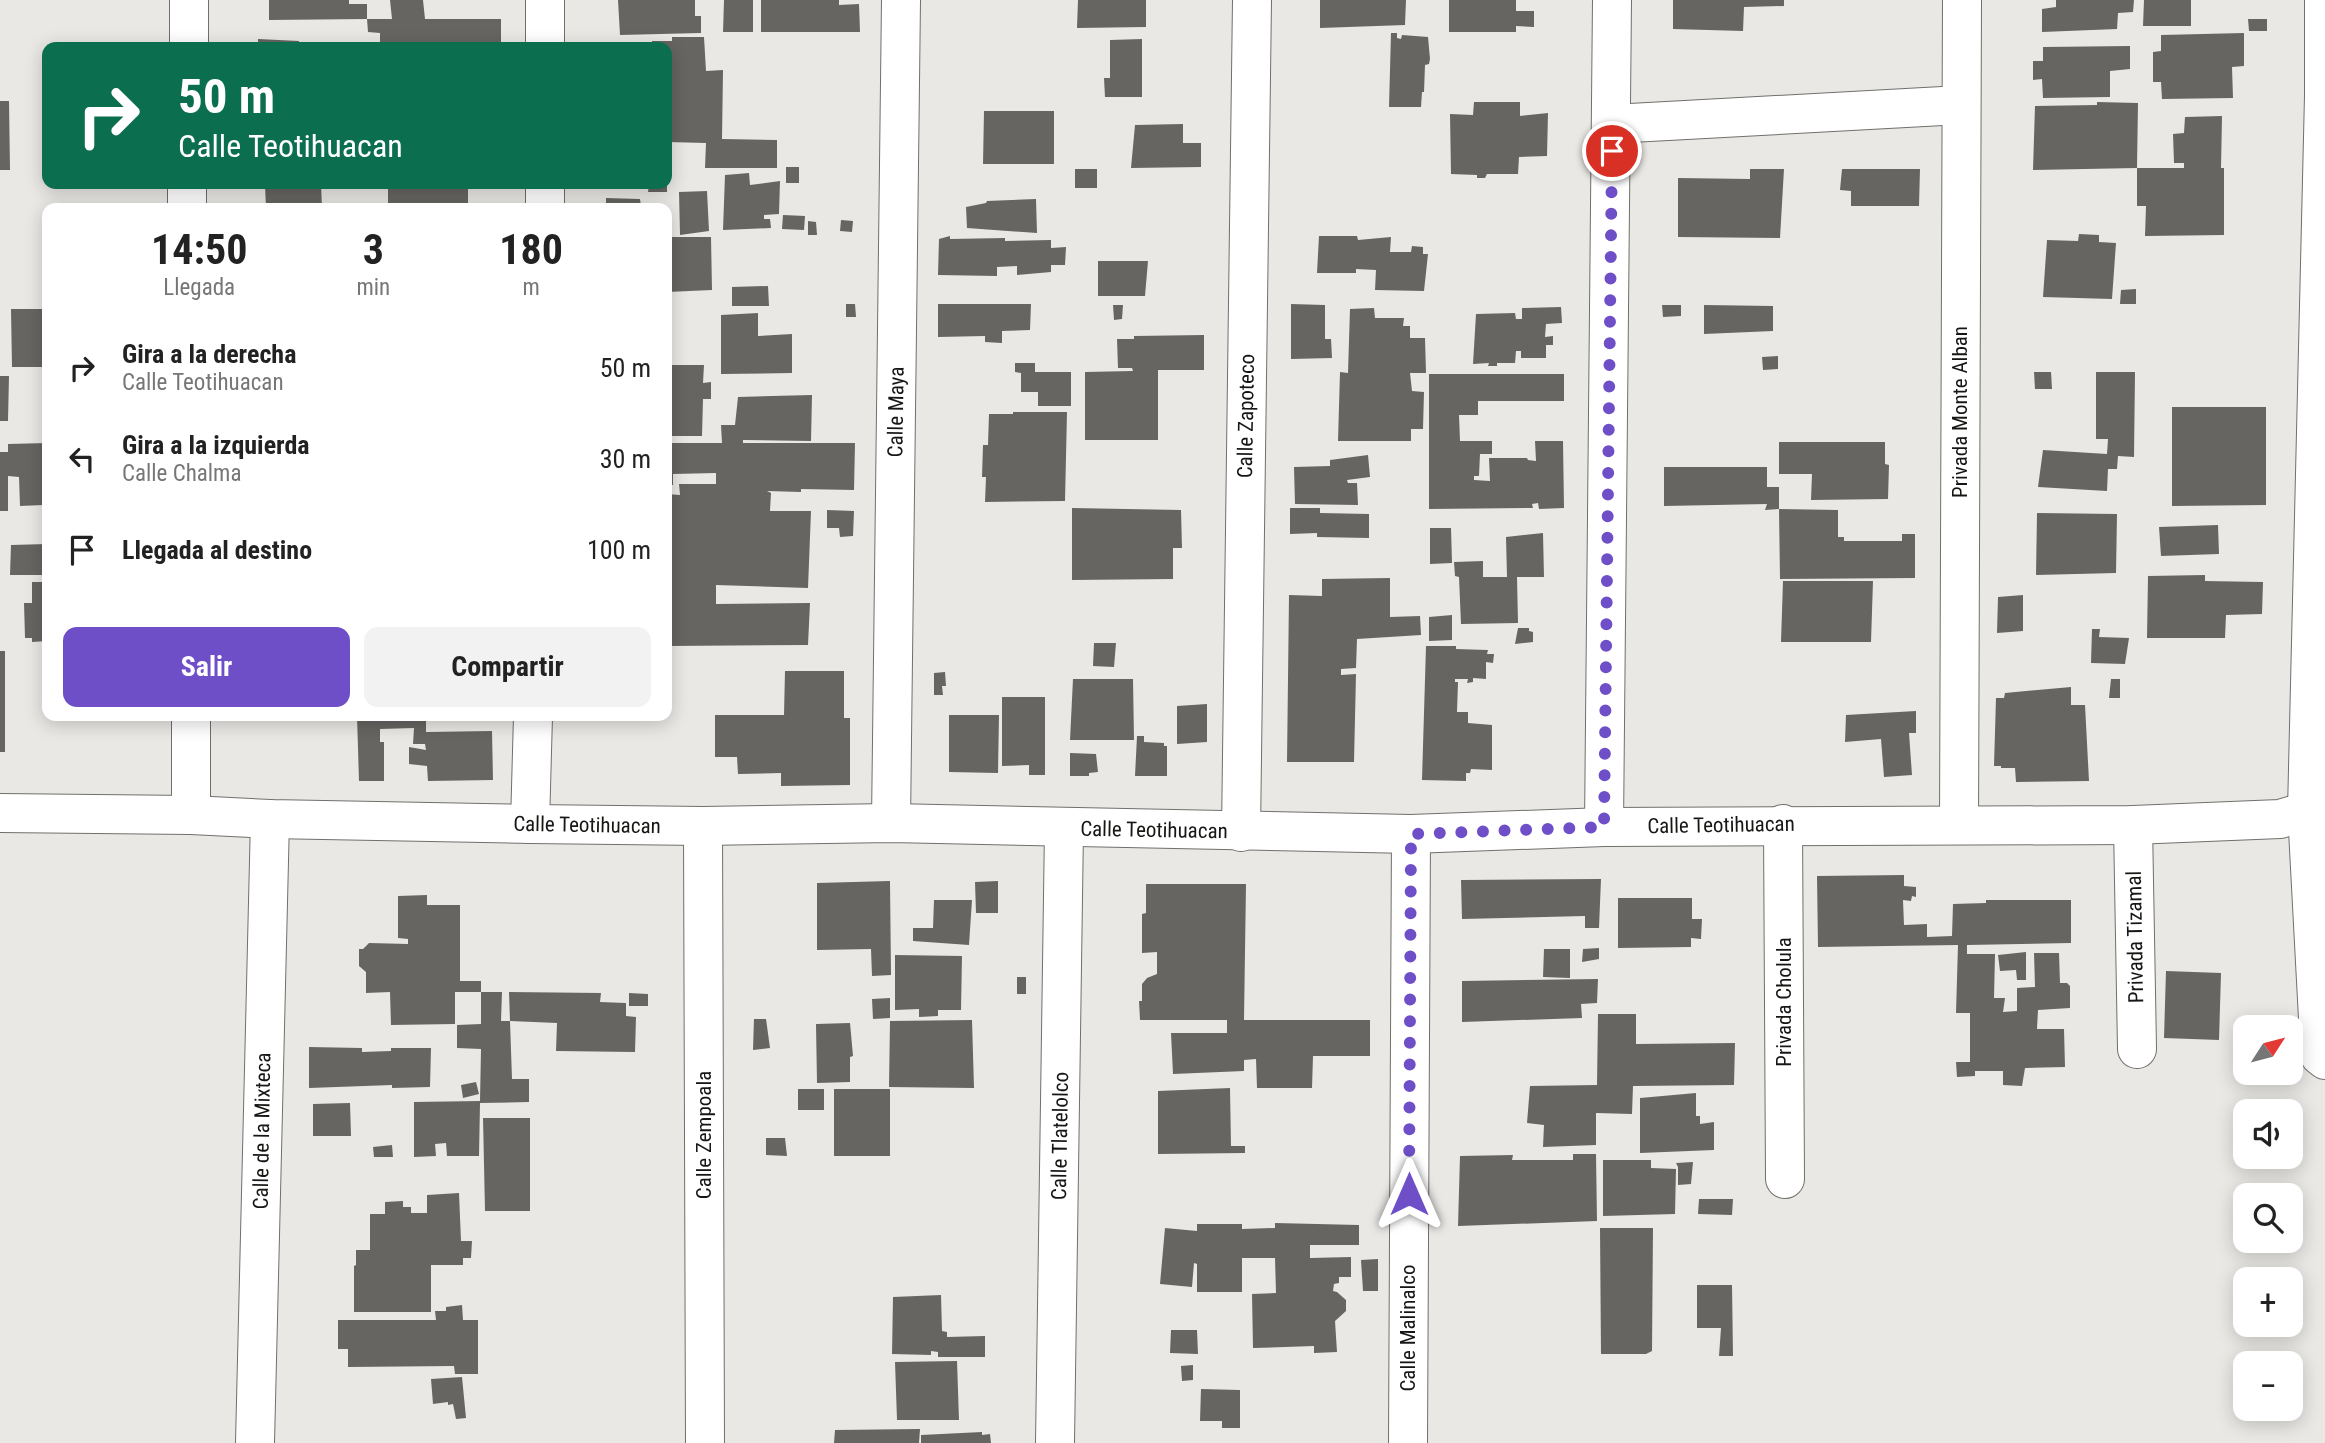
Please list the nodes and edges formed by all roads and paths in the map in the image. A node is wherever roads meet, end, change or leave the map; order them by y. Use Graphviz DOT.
graph roads {
  1 [pos="189,0"];
  2 [pos="545,0"];
  3 [pos="901,0"];
  4 [pos="1252,0"];
  5 [pos="1612,0"];
  6 [pos="1962,0"];
  7 [pos="2324,0"];
  8 [pos="189,42"];
  9 [pos="545,42"];
  10 [pos="2325,96"];
  11 [pos="1961,104"];
  12 [pos="1612,124"];
  13 [pos="2321,423"];
  14 [pos="191,721"];
  15 [pos="533,721"];
  16 [pos="2307,811"];
  17 [pos="0,813"];
  18 [pos="191,815"];
  19 [pos="270,819"];
  20 [pos="891,823"];
  21 [pos="530,824"];
  22 [pos="1783,824"];
  23 [pos="1959,825"];
  24 [pos="2133,825"];
  25 [pos="703,827"];
  26 [pos="1604,827"];
  27 [pos="1064,828"];
  28 [pos="1241,832"];
  29 [pos="1411,834"];
  30 [pos="2137,1049"];
  31 [pos="2322,1058"];
  32 [pos="1785,1179"];
  33 [pos="255,1443"];
  34 [pos="705,1443"];
  35 [pos="1055,1443"];
  36 [pos="1408,1443"];
  1 -- 8 [label="street"];
  2 -- 9 [label="street"];
  3 -- 20 [label="street, Calle Maya"];
  4 -- 28 [label="street, Calle Zapoteco"];
  5 -- 12 [label="street"];
  6 -- 11 [label="street, Privada Monte Alban"];
  7 -- 10 [label="street"];
  10 -- 13 [label="street"];
  11 -- 12 [label="street"];
  11 -- 23 [label="street, Privada Monte Alban"];
  12 -- 26 [label="street"];
  13 -- 16 [label="street"];
  14 -- 18 [label="street"];
  15 -- 21 [label="street"];
  16 -- 24 [label="street, Calle Teotihuacan"];
  16 -- 31 [label="street"];
  17 -- 18 [label="street, Calle Teotihuacan"];
  18 -- 19 [label="street, Calle Teotihuacan"];
  19 -- 21 [label="street, Calle Teotihuacan"];
  19 -- 33 [label="street, Calle de la Mixteca"];
  20 -- 25 [label="street, Calle Teotihuacan"];
  20 -- 27 [label="street, Calle Teotihuacan"];
  21 -- 25 [label="street, Calle Teotihuacan"];
  22 -- 23 [label="street, Calle Teotihuacan"];
  22 -- 26 [label="street, Calle Teotihuacan"];
  22 -- 32 [label="street, Privada Cholula"];
  23 -- 24 [label="street, Calle Teotihuacan"];
  24 -- 30 [label="street, Privada Tizamal"];
  25 -- 34 [label="street, Calle Zempoala"];
  26 -- 29 [label="street, Calle Teotihuacan"];
  27 -- 28 [label="street, Calle Teotihuacan"];
  27 -- 35 [label="street, Calle Tlatelolco"];
  28 -- 29 [label="street, Calle Teotihuacan"];
  29 -- 36 [label="street, Calle Malinalco"];
}
